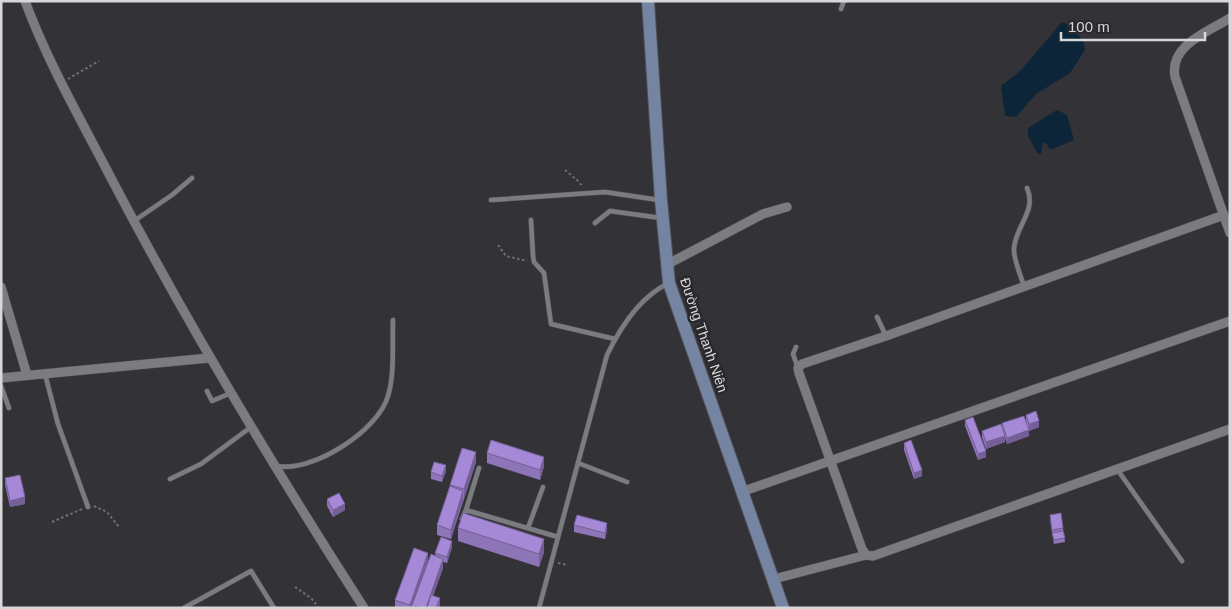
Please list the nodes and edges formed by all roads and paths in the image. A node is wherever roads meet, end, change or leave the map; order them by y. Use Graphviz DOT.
graph roads {
  1 [pos="25,1"];
  2 [pos="648,1"];
  3 [pos="844,1"];
  4 [pos="841,9"];
  5 [pos="1230,18"];
  6 [pos="98,61"];
  7 [pos="62,83"];
  8 [pos="564,170"];
  9 [pos="192,178"];
  10 [pos="1027,188"];
  11 [pos="587,193"];
  12 [pos="491,200"];
  13 [pos="661,200"];
  14 [pos="787,208"];
  15 [pos="1224,215"];
  16 [pos="662,218"];
  17 [pos="530,220"];
  18 [pos="134,221"];
  19 [pos="595,223"];
  20 [pos="1230,233"];
  21 [pos="498,245"];
  22 [pos="534,262"];
  23 [pos="666,265"];
  24 [pos="669,283"];
  25 [pos="1,287"];
  26 [pos="1024,287"];
  27 [pos="877,317"];
  28 [pos="393,320"];
  29 [pos="1230,321"];
  30 [pos="886,336"];
  31 [pos="615,339"];
  32 [pos="796,347"];
  33 [pos="209,358"];
  34 [pos="798,368"];
  35 [pos="45,374"];
  36 [pos="27,376"];
  37 [pos="1,378"];
  38 [pos="1,386"];
  39 [pos="207,391"];
  40 [pos="231,393"];
  41 [pos="9,408"];
  42 [pos="251,427"];
  43 [pos="1230,429"];
  44 [pos="832,462"];
  45 [pos="578,463"];
  46 [pos="276,466"];
  47 [pos="480,468"];
  48 [pos="1117,469"];
  49 [pos="170,480"];
  50 [pos="627,482"];
  51 [pos="543,487"];
  52 [pos="744,491"];
  53 [pos="88,507"];
  54 [pos="466,510"];
  55 [pos="462,520"];
  56 [pos="528,528"];
  57 [pos="558,538"];
  58 [pos="866,555"];
  59 [pos="1182,561"];
  60 [pos="553,562"];
  61 [pos="568,565"];
  62 [pos="774,579"];
  63 [pos="295,587"];
  64 [pos="184,608"];
  65 [pos="274,608"];
  66 [pos="318,608"];
  67 [pos="363,608"];
  68 [pos="539,608"];
  69 [pos="783,608"];
  1 -- 7 [label="street"];
  2 -- 13 [label="main road, Đường Thanh Niên"];
  3 -- 4 [label="lane"];
  5 -- 15 [label="street"];
  6 -- 7 [label="path"];
  7 -- 18 [label="street"];
  8 -- 11 [label="path"];
  9 -- 18 [label="lane"];
  10 -- 26 [label="lane"];
  11 -- 12 [label="lane"];
  11 -- 13 [label="lane"];
  13 -- 16 [label="main road, Đường Thanh Niên"];
  14 -- 23 [label="street"];
  15 -- 20 [label="street"];
  15 -- 26 [label="street"];
  16 -- 19 [label="lane"];
  16 -- 23 [label="main road, Đường Thanh Niên"];
  17 -- 22 [label="lane"];
  18 -- 33 [label="street"];
  21 -- 22 [label="path"];
  22 -- 31 [label="lane"];
  23 -- 24 [label="main road, Đường Thanh Niên"];
  24 -- 31 [label="lane"];
  24 -- 52 [label="main road, Đường Thanh Niên"];
  25 -- 36 [label="street"];
  26 -- 30 [label="street"];
  27 -- 30 [label="lane"];
  28 -- 46 [label="lane"];
  29 -- 44 [label="street"];
  30 -- 34 [label="street"];
  31 -- 45 [label="lane"];
  32 -- 34 [label="lane"];
  33 -- 35 [label="street"];
  33 -- 40 [label="street"];
  34 -- 44 [label="street"];
  35 -- 36 [label="street"];
  35 -- 53 [label="lane"];
  36 -- 37 [label="street"];
  38 -- 41 [label="lane"];
  39 -- 40 [label="lane"];
  40 -- 42 [label="street"];
  42 -- 46 [label="street"];
  42 -- 49 [label="lane"];
  43 -- 48 [label="street"];
  44 -- 52 [label="street"];
  44 -- 58 [label="street"];
  45 -- 50 [label="lane"];
  45 -- 57 [label="lane"];
  46 -- 67 [label="street"];
  47 -- 54 [label="lane"];
  48 -- 58 [label="street"];
  48 -- 59 [label="lane"];
  51 -- 56 [label="lane"];
  52 -- 62 [label="main road, Đường Thanh Niên"];
  54 -- 55 [label="lane"];
  54 -- 56 [label="lane"];
  56 -- 57 [label="lane"];
  57 -- 60 [label="lane"];
  58 -- 62 [label="street"];
  60 -- 61 [label="path"];
  60 -- 68 [label="lane"];
  62 -- 69 [label="main road, Đường Thanh Niên"];
  63 -- 66 [label="path"];
  64 -- 65 [label="lane"];
}
